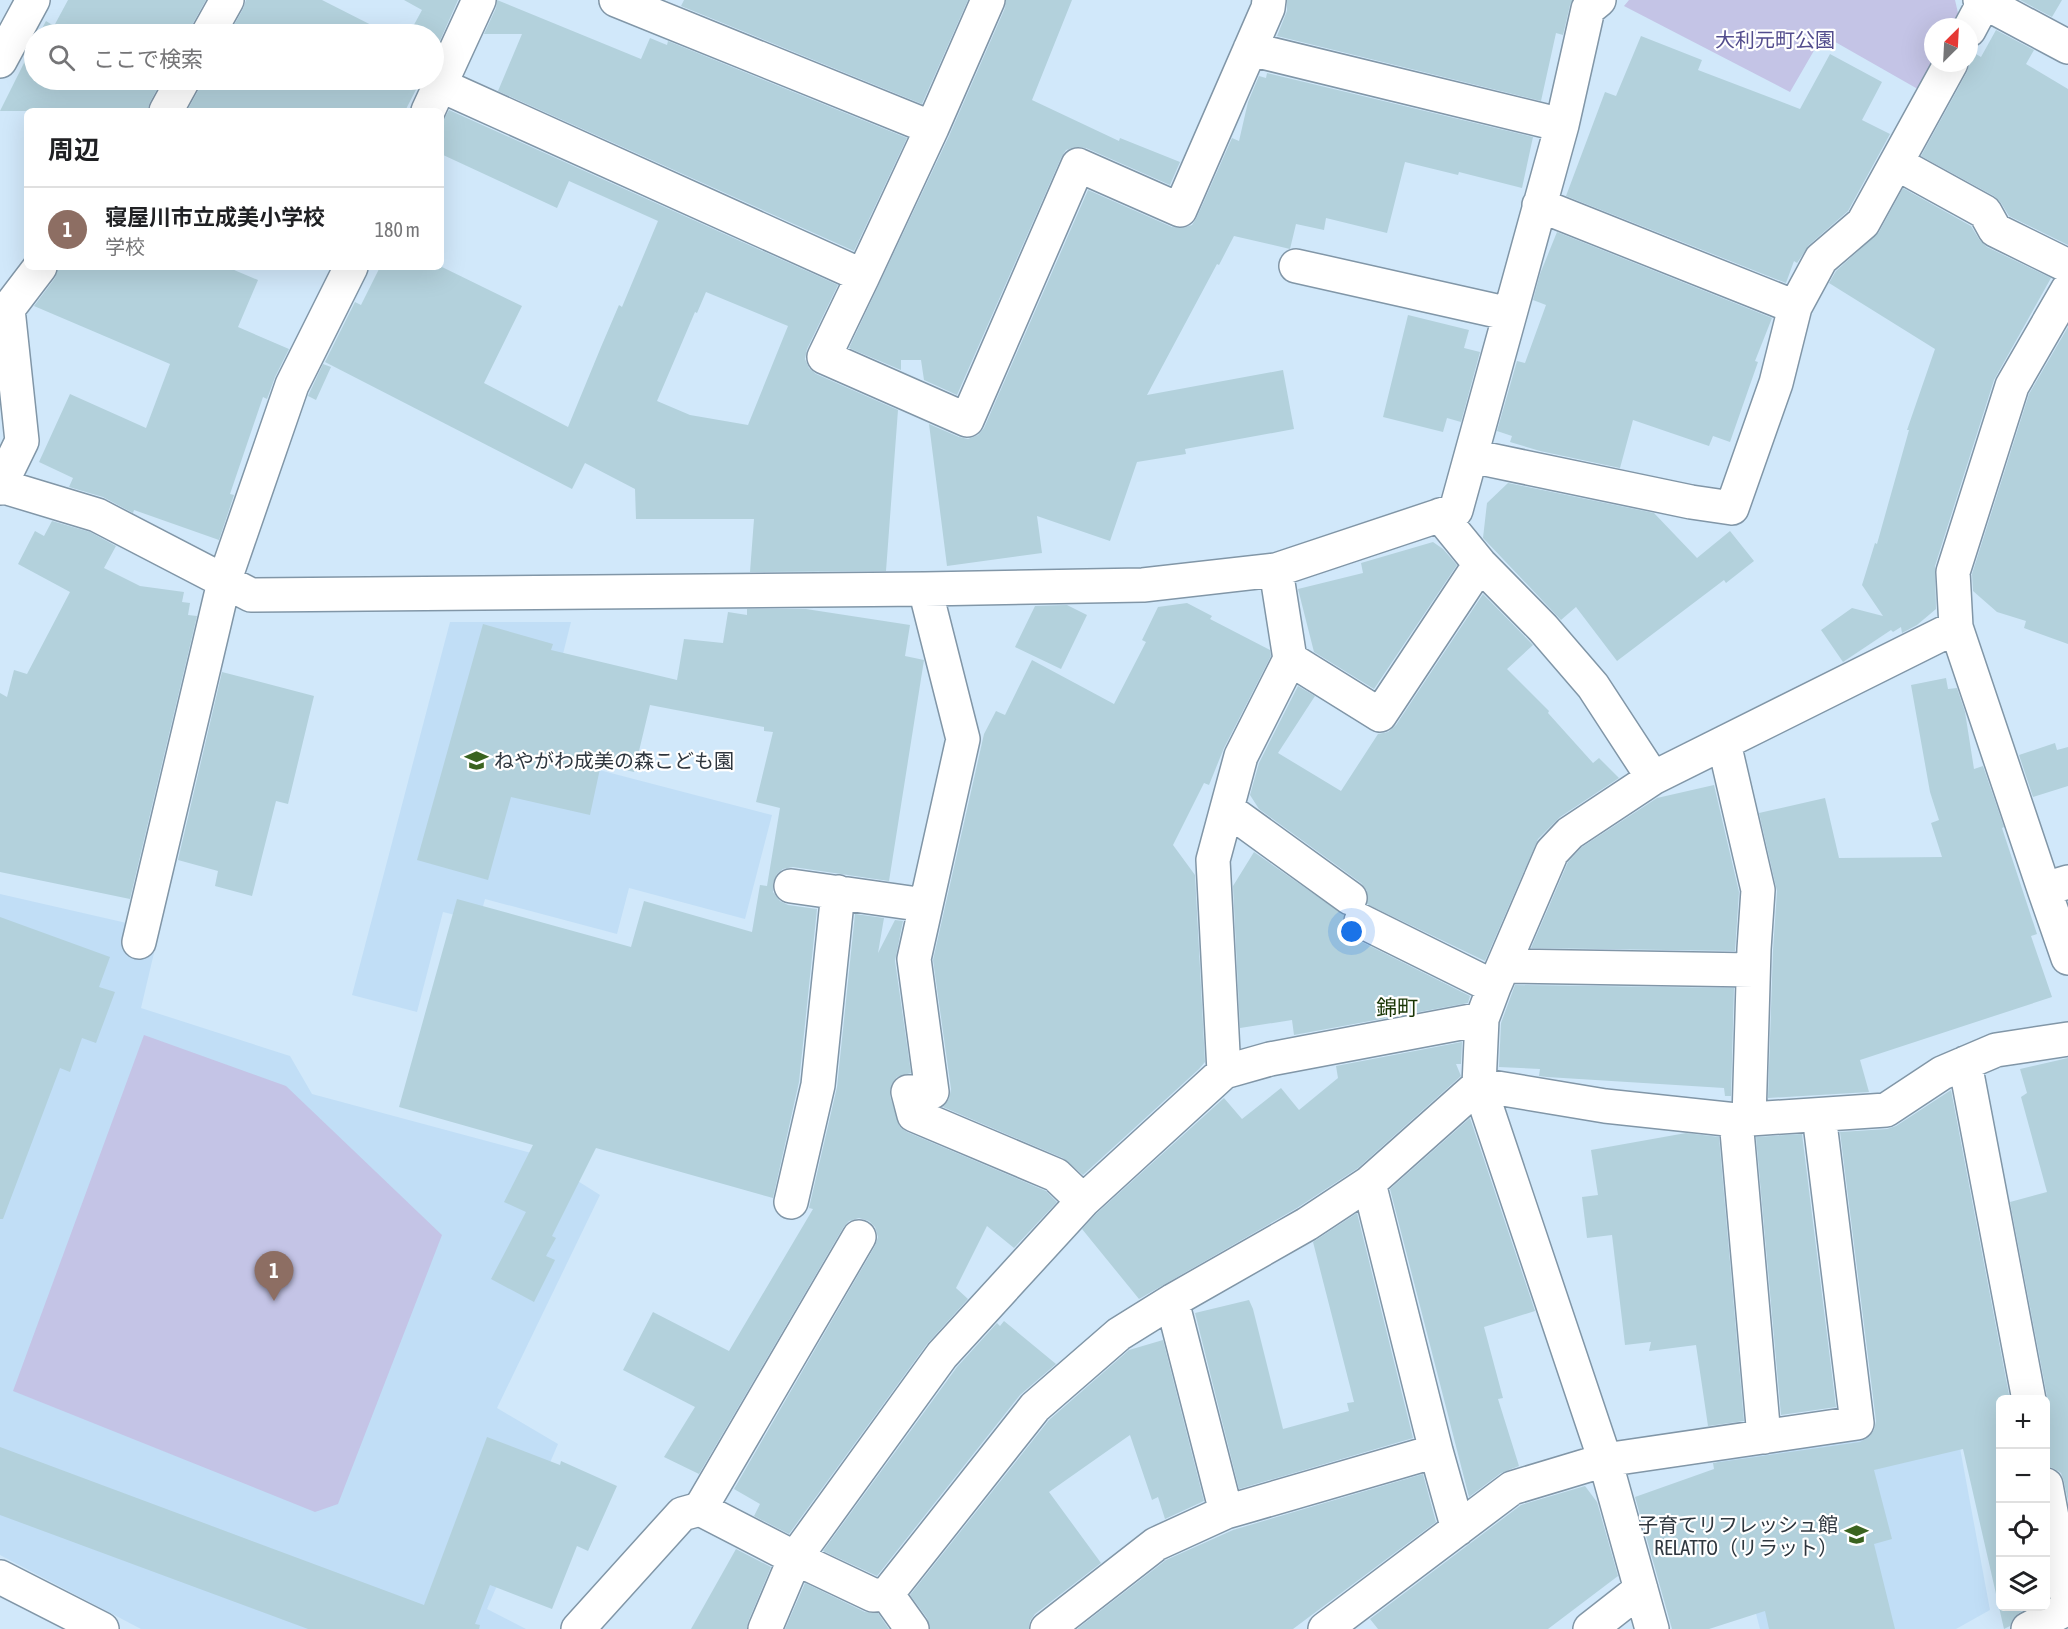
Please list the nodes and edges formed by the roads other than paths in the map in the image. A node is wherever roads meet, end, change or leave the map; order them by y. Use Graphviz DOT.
graph roads {
  1 [pos="33,0"];
  2 [pos="227,0"];
  3 [pos="479,0"];
  4 [pos="616,0"];
  5 [pos="988,0"];
  6 [pos="1269,0"];
  7 [pos="1599,0"];
  8 [pos="1979,8"];
  9 [pos="214,24"];
  10 [pos="2068,47"];
  11 [pos="1250,49"];
  12 [pos="0,61"];
  13 [pos="1946,72"];
  14 [pos="444,76"];
  15 [pos="178,90"];
  16 [pos="434,98"];
  17 [pos="168,108"];
  18 [pos="1562,125"];
  19 [pos="932,128"];
  20 [pos="1896,163"];
  21 [pos="1539,205"];
  22 [pos="1296,266"];
  23 [pos="2068,266"];
  24 [pos="37,270"];
  25 [pos="340,271"];
  26 [pos="863,276"];
  27 [pos="2068,289"];
  28 [pos="1794,307"];
  29 [pos="4,309"];
  30 [pos="1509,314"];
  31 [pos="1471,456"];
  32 [pos="0,486"];
  33 [pos="1440,515"];
  34 [pos="1480,564"];
  35 [pos="1276,570"];
  36 [pos="224,582"];
  37 [pos="925,589"];
  38 [pos="1956,627"];
  39 [pos="1290,659"];
  40 [pos="1724,742"];
  41 [pos="1653,778"];
  42 [pos="1227,809"];
  43 [pos="2056,885"];
  44 [pos="791,886"];
  45 [pos="838,892"];
  46 [pos="925,904"];
  47 [pos="139,942"];
  48 [pos="2068,958"];
  49 [pos="1753,970"];
  50 [pos="1499,977"];
  51 [pos="1482,1019"];
  52 [pos="2068,1039"];
  53 [pos="1965,1064"];
  54 [pos="1224,1072"];
  55 [pos="1479,1084"];
  56 [pos="1819,1115"];
  57 [pos="1742,1120"];
  58 [pos="1369,1183"];
  59 [pos="1083,1201"];
  60 [pos="791,1202"];
  61 [pos="859,1237"];
  62 [pos="1172,1301"];
  63 [pos="2028,1395"];
  64 [pos="1764,1437"];
  65 [pos="1436,1451"];
  66 [pos="1605,1460"];
  67 [pos="2049,1503"];
  68 [pos="700,1509"];
  69 [pos="1226,1512"];
  70 [pos="1458,1529"];
  71 [pos="795,1558"];
  72 [pos="0,1577"];
  73 [pos="1641,1589"];
  74 [pos="887,1594"];
  75 [pos="2068,1603"];
  76 [pos="2068,1608"];
  77 [pos="102,1629"];
  78 [pos="578,1629"];
  79 [pos="765,1629"];
  80 [pos="912,1629"];
  81 [pos="1047,1629"];
  82 [pos="1325,1629"];
  83 [pos="1590,1629"];
  84 [pos="1652,1629"];
  85 [pos="2028,1629"];
  1 -- 12 [label="street"];
  2 -- 9 [label="street"];
  3 -- 14 [label="street"];
  4 -- 19 [label="street"];
  5 -- 19 [label="street"];
  6 -- 11 [label="street"];
  7 -- 18 [label="street"];
  8 -- 10 [label="street"];
  11 -- 18 [label="street"];
  11 -- 26 [label="street"];
  13 -- 20 [label="street"];
  15 -- 17 [label="street"];
  16 -- 26 [label="street"];
  18 -- 21 [label="street"];
  19 -- 26 [label="street"];
  20 -- 23 [label="street"];
  20 -- 28 [label="street"];
  21 -- 28 [label="street"];
  21 -- 30 [label="street"];
  22 -- 30 [label="street"];
  24 -- 29 [label="street"];
  25 -- 36 [label="street"];
  27 -- 38 [label="street"];
  28 -- 31 [label="street"];
  29 -- 32 [label="street"];
  30 -- 31 [label="street"];
  31 -- 33 [label="street"];
  32 -- 36 [label="street"];
  33 -- 34 [label="street"];
  33 -- 35 [label="street"];
  34 -- 39 [label="street"];
  34 -- 41 [label="street"];
  35 -- 37 [label="street"];
  35 -- 39 [label="street"];
  36 -- 37 [label="street"];
  36 -- 47 [label="street"];
  37 -- 46 [label="street"];
  38 -- 40 [label="street"];
  38 -- 43 [label="street"];
  39 -- 42 [label="street"];
  40 -- 41 [label="street"];
  40 -- 49 [label="street"];
  41 -- 50 [label="street"];
  42 -- 50 [label="street"];
  42 -- 54 [label="street"];
  43 -- 48 [label="street"];
  44 -- 45 [label="street"];
  45 -- 46 [label="street"];
  45 -- 60 [label="street"];
  46 -- 59 [label="street"];
  49 -- 50 [label="street"];
  49 -- 57 [label="street"];
  50 -- 51 [label="street"];
  51 -- 54 [label="street"];
  51 -- 55 [label="street"];
  52 -- 53 [label="street"];
  53 -- 56 [label="street"];
  53 -- 63 [label="street"];
  54 -- 59 [label="street"];
  55 -- 57 [label="street"];
  55 -- 58 [label="street"];
  55 -- 66 [label="street"];
  56 -- 57 [label="street"];
  56 -- 64 [label="street"];
  57 -- 64 [label="street"];
  58 -- 62 [label="street"];
  58 -- 65 [label="street"];
  59 -- 71 [label="street"];
  61 -- 68 [label="street"];
  62 -- 69 [label="street"];
  62 -- 74 [label="street"];
  64 -- 66 [label="street"];
  65 -- 69 [label="street"];
  65 -- 70 [label="street"];
  66 -- 70 [label="street"];
  66 -- 73 [label="street"];
  67 -- 75 [label="street"];
  68 -- 71 [label="street"];
  68 -- 78 [label="street"];
  69 -- 81 [label="street"];
  70 -- 82 [label="street"];
  71 -- 74 [label="street"];
  71 -- 79 [label="street"];
  72 -- 77 [label="street"];
  73 -- 83 [label="street"];
  73 -- 84 [label="street"];
  74 -- 80 [label="street"];
  76 -- 85 [label="street"];
}
